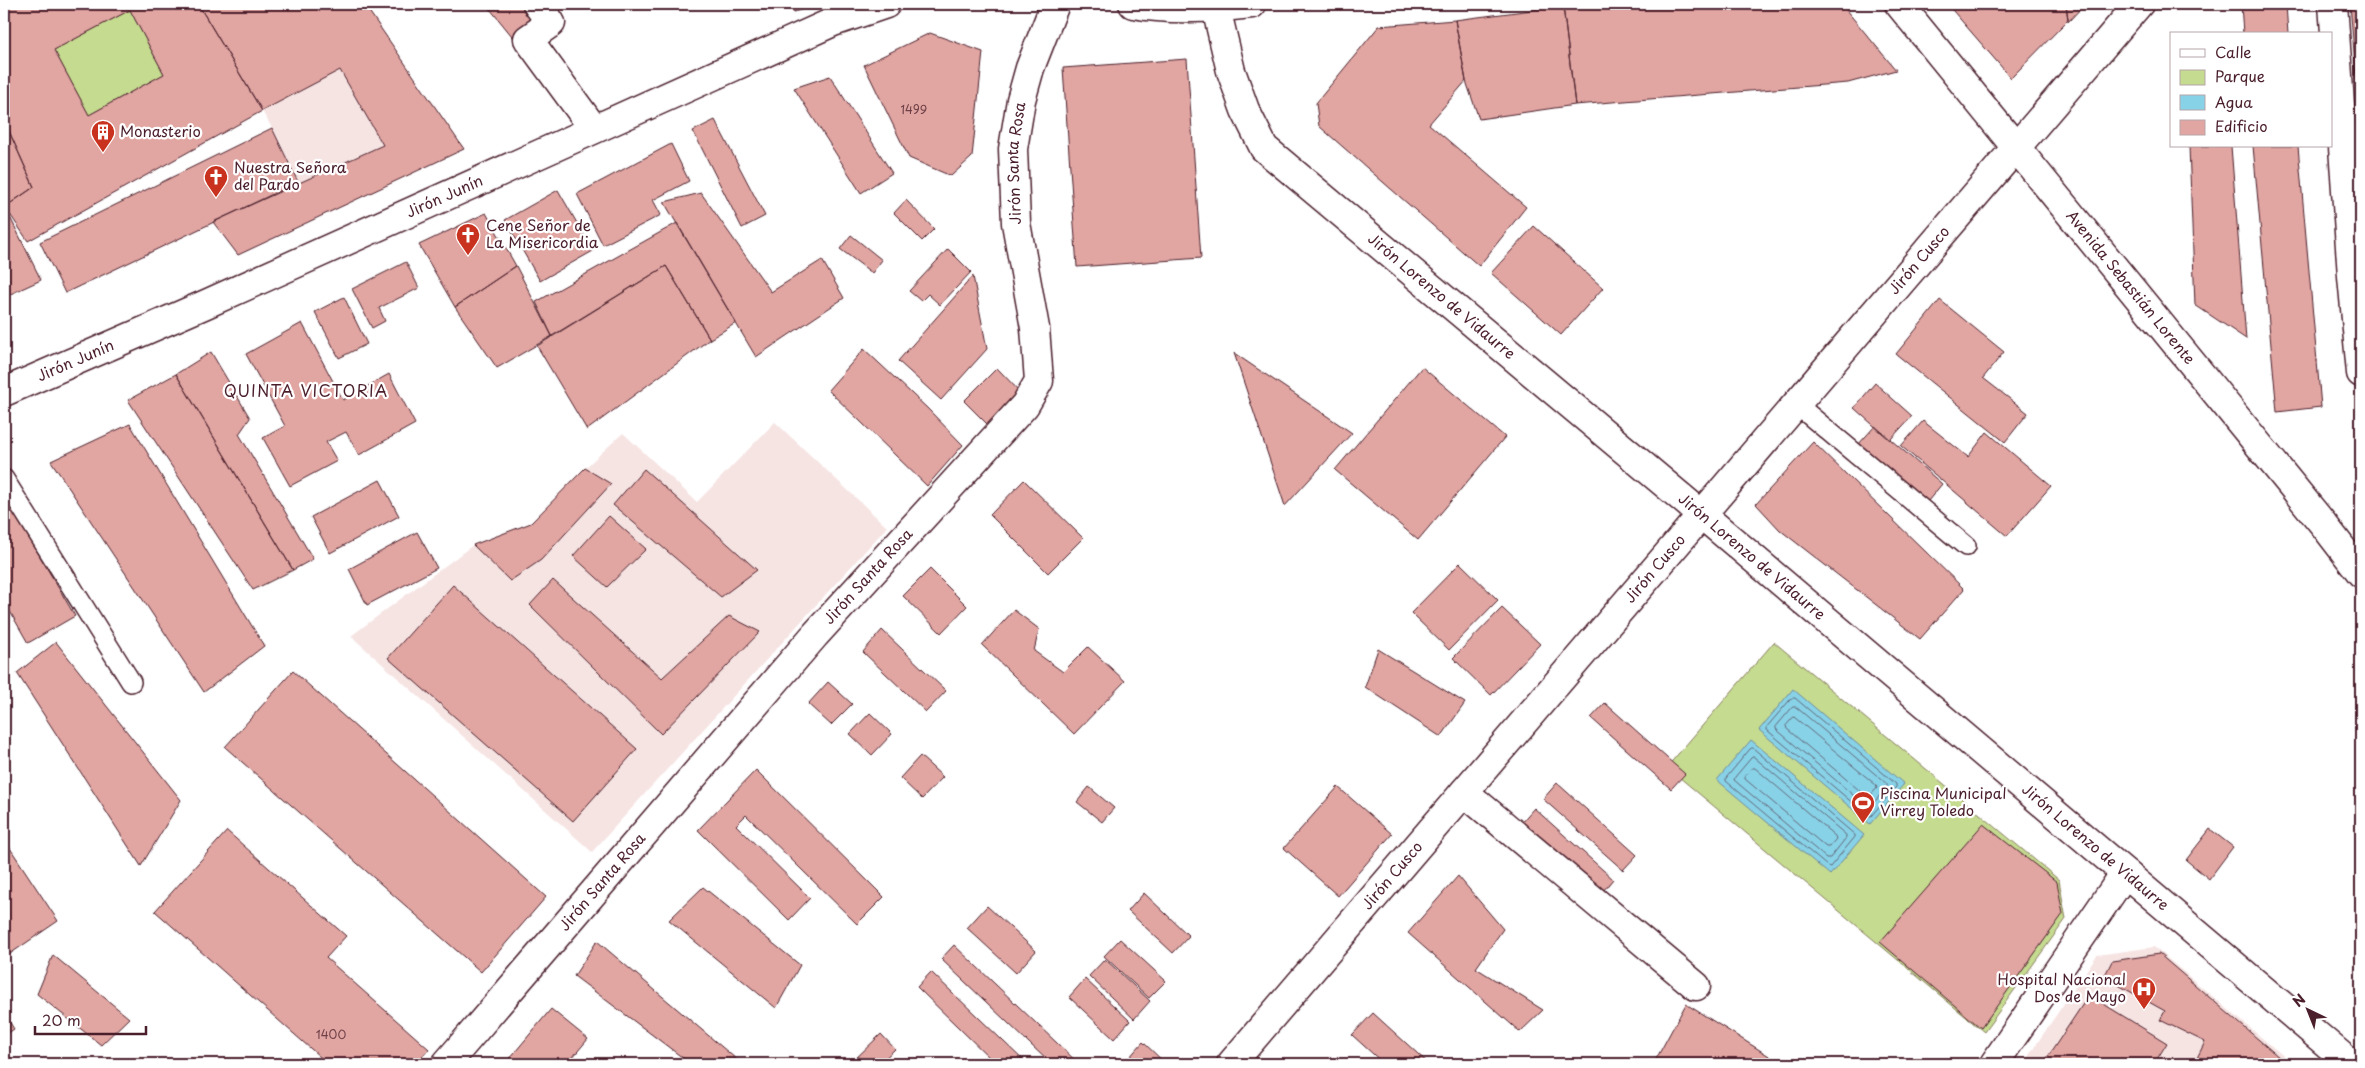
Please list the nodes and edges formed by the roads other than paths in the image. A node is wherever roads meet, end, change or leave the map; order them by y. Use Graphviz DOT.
graph roads {
  1 [pos="537,4"];
  2 [pos="886,4"];
  3 [pos="1055,4"];
  4 [pos="1133,4"];
  5 [pos="1252,4"];
  6 [pos="1899,4"];
  7 [pos="2139,4"];
  8 [pos="2334,4"];
  9 [pos="1216,8"];
  10 [pos="594,129"];
  11 [pos="2015,148"];
  12 [pos="2361,373"];
  13 [pos="4,392"];
  14 [pos="1796,404"];
  15 [pos="4,479"];
  16 [pos="1701,514"];
  17 [pos="1966,546"];
  18 [pos="2361,573"];
  19 [pos="131,682"];
  20 [pos="1464,792"];
  21 [pos="2125,874"];
  22 [pos="1696,986"];
  23 [pos="446,1064"];
  24 [pos="1231,1064"];
  25 [pos="1994,1064"];
  26 [pos="2351,1064"];
  1 -- 10 [label="street"];
  2 -- 10 [label="street, Jirón Junín"];
  3 -- 23 [label="street, Jirón Santa Rosa"];
  4 -- 9 [label="street"];
  5 -- 9 [label="street"];
  6 -- 11 [label="street, Avenida Sebastián Lorente"];
  7 -- 11 [label="street, Jirón Cusco"];
  8 -- 12 [label="street"];
  9 -- 16 [label="street, Jirón Lorenzo de Vidaurre"];
  10 -- 13 [label="street, Jirón Junín"];
  11 -- 14 [label="street, Jirón Cusco"];
  11 -- 18 [label="street, Avenida Sebastián Lorente"];
  14 -- 16 [label="street, Jirón Cusco"];
  14 -- 17 [label="lane"];
  15 -- 19 [label="lane"];
  16 -- 20 [label="street, Jirón Cusco"];
  16 -- 21 [label="street, Jirón Lorenzo de Vidaurre"];
  20 -- 22 [label="street"];
  20 -- 24 [label="street, Jirón Cusco"];
  21 -- 25 [label="street"];
  21 -- 26 [label="street, Jirón Lorenzo de Vidaurre"];
}
